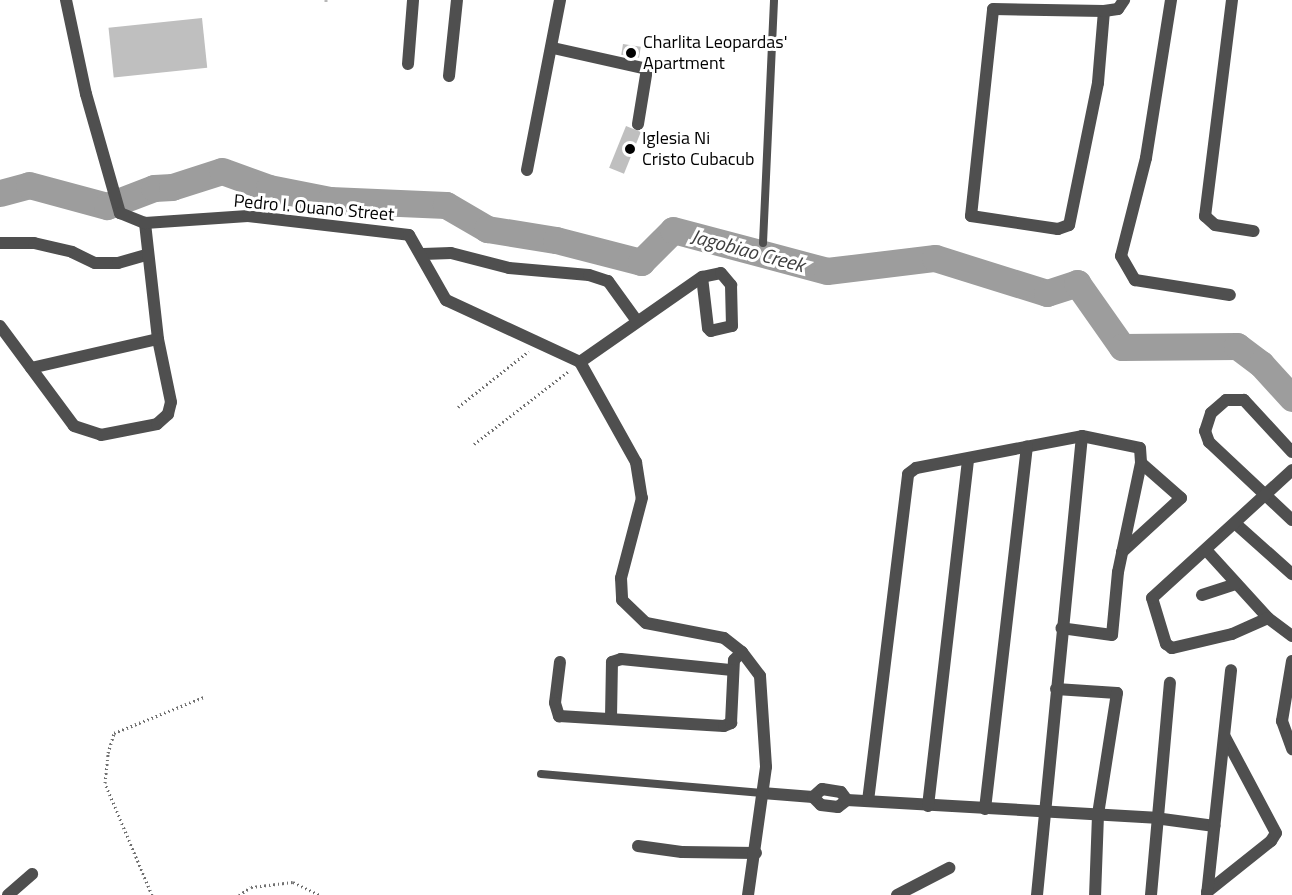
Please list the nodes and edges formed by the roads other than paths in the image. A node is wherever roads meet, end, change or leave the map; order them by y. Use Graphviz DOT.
graph roads {
  1 [pos="66,0"];
  2 [pos="413,0"];
  3 [pos="457,0"];
  4 [pos="560,0"];
  5 [pos="774,0"];
  6 [pos="1124,0"];
  7 [pos="1170,0"];
  8 [pos="1232,0"];
  9 [pos="1104,11"];
  10 [pos="553,48"];
  11 [pos="408,64"];
  12 [pos="449,76"];
  13 [pos="638,124"];
  14 [pos="526,170"];
  15 [pos="145,223"];
  16 [pos="1254,231"];
  17 [pos="0,243"];
  18 [pos="763,243"];
  19 [pos="423,254"];
  20 [pos="146,255"];
  21 [pos="702,277"];
  22 [pos="1230,295"];
  23 [pos="637,321"];
  24 [pos="0,326"];
  25 [pos="158,339"];
  26 [pos="580,362"];
  27 [pos="31,368"];
  28 [pos="1082,436"];
  29 [pos="1027,446"];
  30 [pos="1292,452"];
  31 [pos="968,460"];
  32 [pos="1141,463"];
  33 [pos="1292,470"];
  34 [pos="1265,496"];
  35 [pos="1292,520"];
  36 [pos="1237,525"];
  37 [pos="1207,551"];
  38 [pos="1122,552"];
  39 [pos="1292,574"];
  40 [pos="1236,584"];
  41 [pos="1202,595"];
  42 [pos="1268,618"];
  43 [pos="1061,628"];
  44 [pos="1292,636"];
  45 [pos="742,652"];
  46 [pos="1292,661"];
  47 [pos="560,662"];
  48 [pos="732,670"];
  49 [pos="1232,670"];
  50 [pos="1170,683"];
  51 [pos="1056,689"];
  52 [pos="611,718"];
  53 [pos="1225,736"];
  54 [pos="1292,749"];
  55 [pos="541,774"];
  56 [pos="762,793"];
  57 [pos="868,801"];
  58 [pos="928,806"];
  59 [pos="985,809"];
  60 [pos="1043,812"];
  61 [pos="1098,815"];
  62 [pos="1155,818"];
  63 [pos="1214,826"];
  64 [pos="638,846"];
  65 [pos="756,853"];
  66 [pos="949,868"];
  67 [pos="32,874"];
  68 [pos="1207,893"];
  69 [pos="8,895"];
  70 [pos="748,895"];
  71 [pos="897,895"];
  72 [pos="1037,895"];
  73 [pos="1095,895"];
  74 [pos="1151,895"];
  1 -- 15 [label="street, Pedro I. Ouano Street"];
  2 -- 11 [label="street"];
  3 -- 12 [label="street"];
  4 -- 10 [label="street"];
  5 -- 18 [label="lane"];
  6 -- 9 [label="street"];
  7 -- 22 [label="street"];
  8 -- 16 [label="street"];
  9 -- 9 [label="street"];
  10 -- 13 [label="street"];
  10 -- 14 [label="street"];
  15 -- 19 [label="street, Pedro I. Ouano Street"];
  15 -- 20 [label="street"];
  17 -- 20 [label="street"];
  19 -- 23 [label="street"];
  19 -- 26 [label="street, Pedro I. Ouano Street"];
  20 -- 25 [label="street"];
  21 -- 21 [label="street"];
  21 -- 23 [label="street"];
  23 -- 26 [label="street"];
  24 -- 27 [label="street"];
  25 -- 27 [label="street"];
  25 -- 27 [label="street"];
  26 -- 45 [label="street"];
  28 -- 29 [label="street"];
  28 -- 32 [label="street"];
  28 -- 43 [label="street"];
  29 -- 31 [label="street"];
  29 -- 59 [label="street"];
  30 -- 34 [label="street"];
  31 -- 57 [label="street"];
  31 -- 58 [label="street"];
  32 -- 38 [label="street"];
  32 -- 38 [label="street"];
  33 -- 34 [label="street"];
  34 -- 35 [label="street"];
  34 -- 36 [label="street"];
  36 -- 37 [label="street"];
  36 -- 39 [label="street"];
  37 -- 40 [label="street"];
  37 -- 42 [label="street"];
  38 -- 43 [label="street"];
  40 -- 41 [label="street"];
  40 -- 42 [label="street"];
  42 -- 44 [label="street"];
  43 -- 51 [label="street"];
  45 -- 48 [label="street"];
  45 -- 56 [label="street"];
  46 -- 54 [label="street"];
  47 -- 52 [label="street"];
  48 -- 52 [label="street"];
  48 -- 52 [label="street"];
  49 -- 53 [label="street"];
  50 -- 62 [label="street"];
  51 -- 60 [label="street"];
  51 -- 61 [label="street"];
  53 -- 63 [label="street"];
  53 -- 68 [label="street"];
  55 -- 56 [label="lane"];
  56 -- 57 [label="street"];
  56 -- 65 [label="street"];
  57 -- 58 [label="street"];
  58 -- 59 [label="street"];
  59 -- 60 [label="street"];
  60 -- 61 [label="street"];
  60 -- 72 [label="street"];
  61 -- 62 [label="street"];
  61 -- 73 [label="street"];
  62 -- 63 [label="street"];
  62 -- 74 [label="street"];
  63 -- 68 [label="street"];
  64 -- 65 [label="street"];
  65 -- 70 [label="street"];
  66 -- 71 [label="street"];
  67 -- 69 [label="street"];
}
